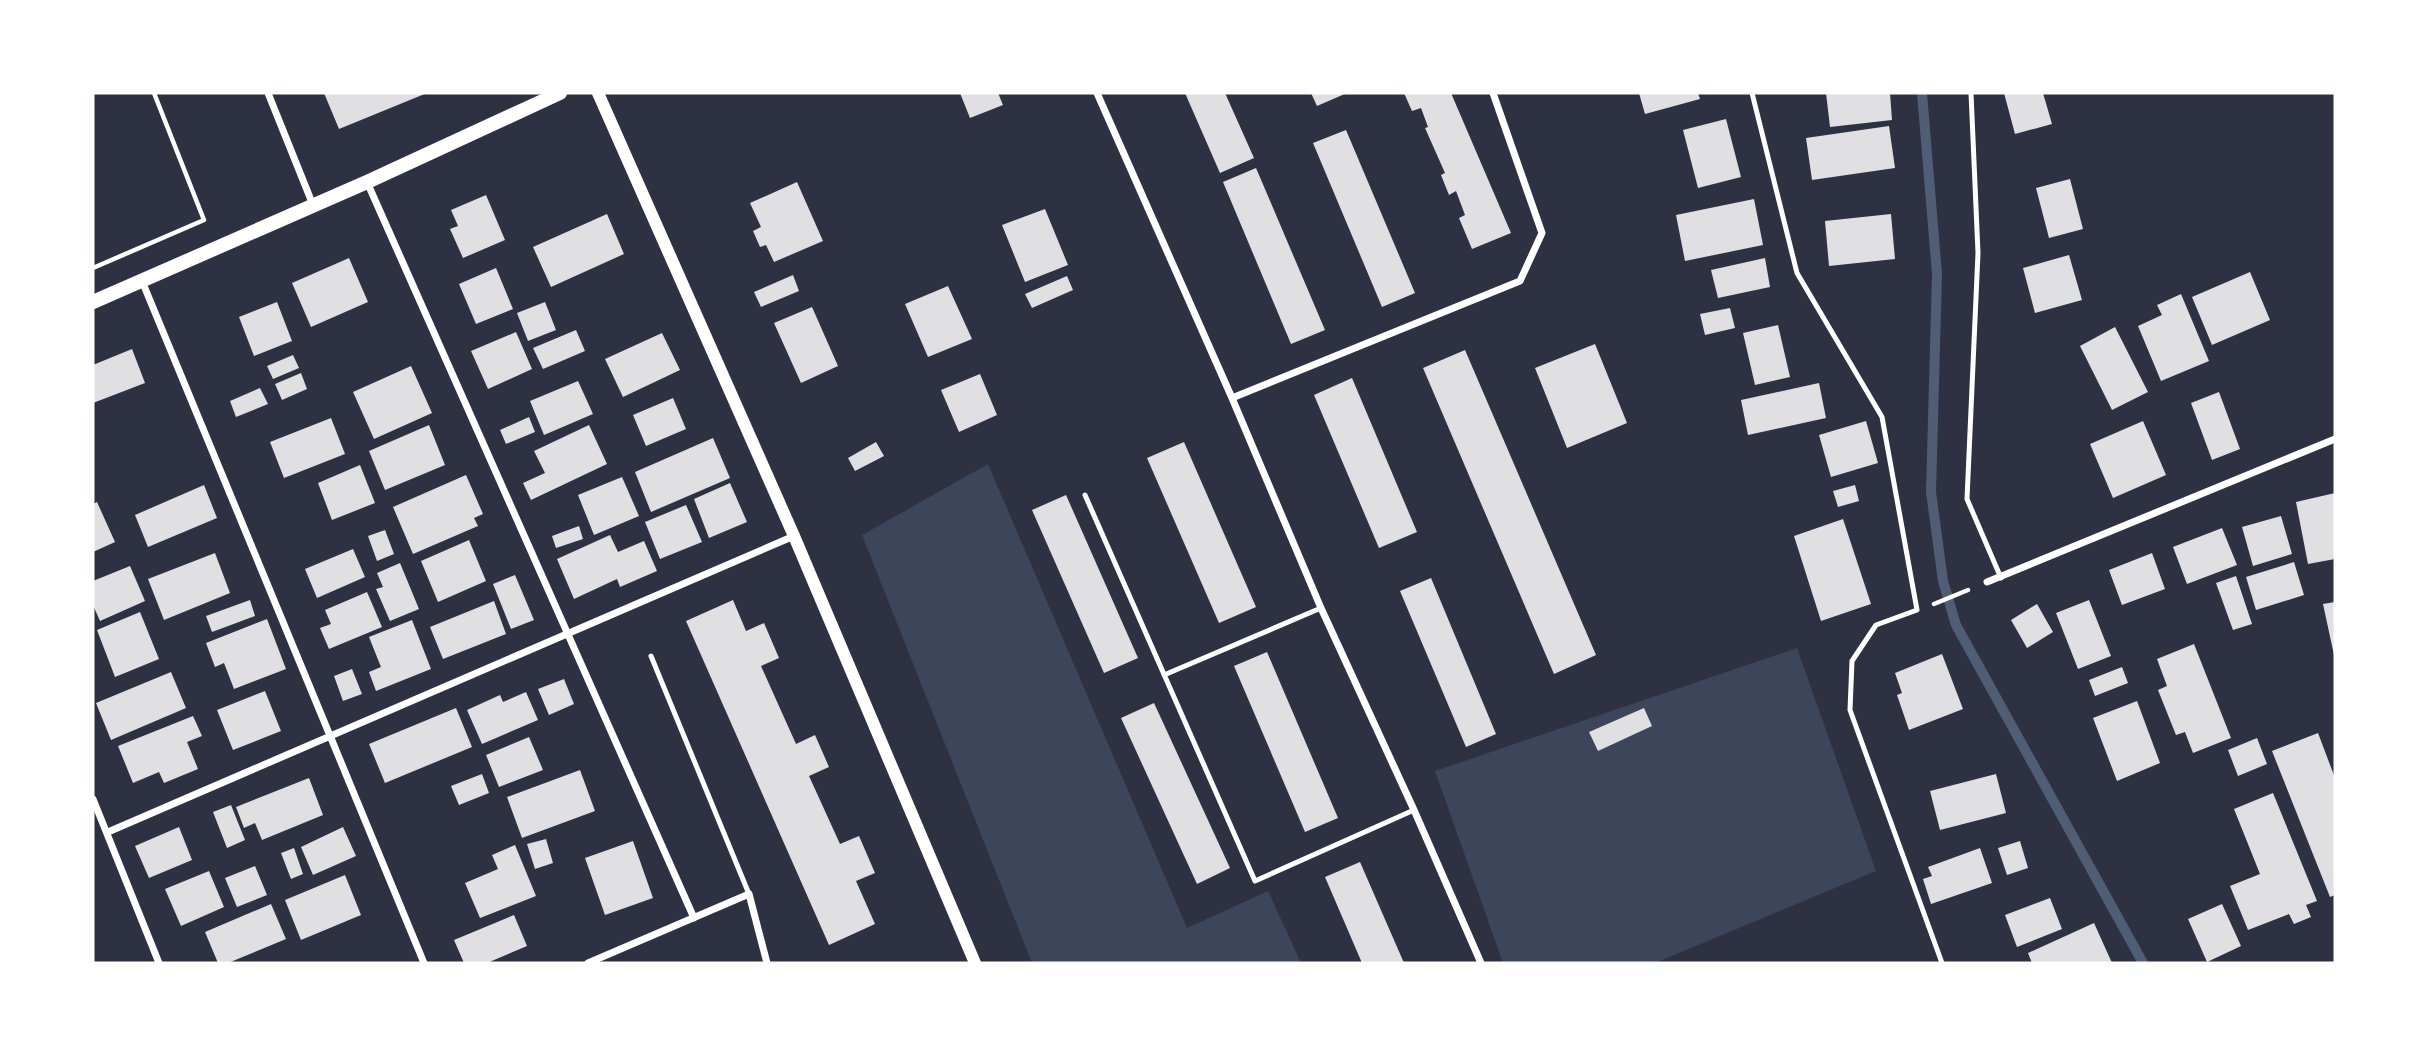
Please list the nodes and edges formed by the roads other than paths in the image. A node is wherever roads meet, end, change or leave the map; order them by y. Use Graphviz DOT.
graph roads {
  1 [pos="268,93"];
  2 [pos="560,93"];
  3 [pos="598,93"];
  4 [pos="1097,93"];
  5 [pos="1493,93"];
  6 [pos="1752,93"];
  7 [pos="1971,93"];
  8 [pos="367,182"];
  9 [pos="314,205"];
  10 [pos="142,280"];
  11 [pos="93,302"];
  12 [pos="1232,398"];
  13 [pos="2335,439"];
  14 [pos="1085,495"];
  15 [pos="793,536"];
  16 [pos="2001,578"];
  17 [pos="1987,582"];
  18 [pos="1321,607"];
  19 [pos="568,635"];
  20 [pos="651,656"];
  21 [pos="1164,675"];
  22 [pos="331,738"];
  23 [pos="93,799"];
  24 [pos="1414,810"];
  25 [pos="108,832"];
  26 [pos="749,894"];
  27 [pos="694,918"];
  28 [pos="159,963"];
  29 [pos="424,963"];
  30 [pos="588,963"];
  31 [pos="767,963"];
  32 [pos="975,963"];
  33 [pos="1481,963"];
  34 [pos="1942,963"];
  1 -- 9 [label="street"];
  2 -- 8 [label="main road"];
  3 -- 15 [label="street"];
  4 -- 12 [label="street"];
  5 -- 12 [label="street"];
  6 -- 34 [label="lane"];
  7 -- 16 [label="lane"];
  8 -- 9 [label="main road"];
  8 -- 19 [label="street"];
  9 -- 10 [label="main road"];
  10 -- 11 [label="main road"];
  10 -- 22 [label="street"];
  12 -- 18 [label="street"];
  13 -- 16 [label="street"];
  14 -- 21 [label="lane"];
  15 -- 19 [label="street"];
  15 -- 32 [label="street"];
  16 -- 17 [label="street"];
  18 -- 21 [label="lane"];
  18 -- 24 [label="street"];
  19 -- 22 [label="street"];
  19 -- 27 [label="street"];
  20 -- 26 [label="lane"];
  21 -- 24 [label="lane"];
  22 -- 25 [label="street"];
  22 -- 29 [label="street"];
  23 -- 25 [label="street"];
  24 -- 33 [label="street"];
  25 -- 28 [label="street"];
  26 -- 27 [label="street"];
  26 -- 31 [label="street"];
  27 -- 30 [label="street"];
}
